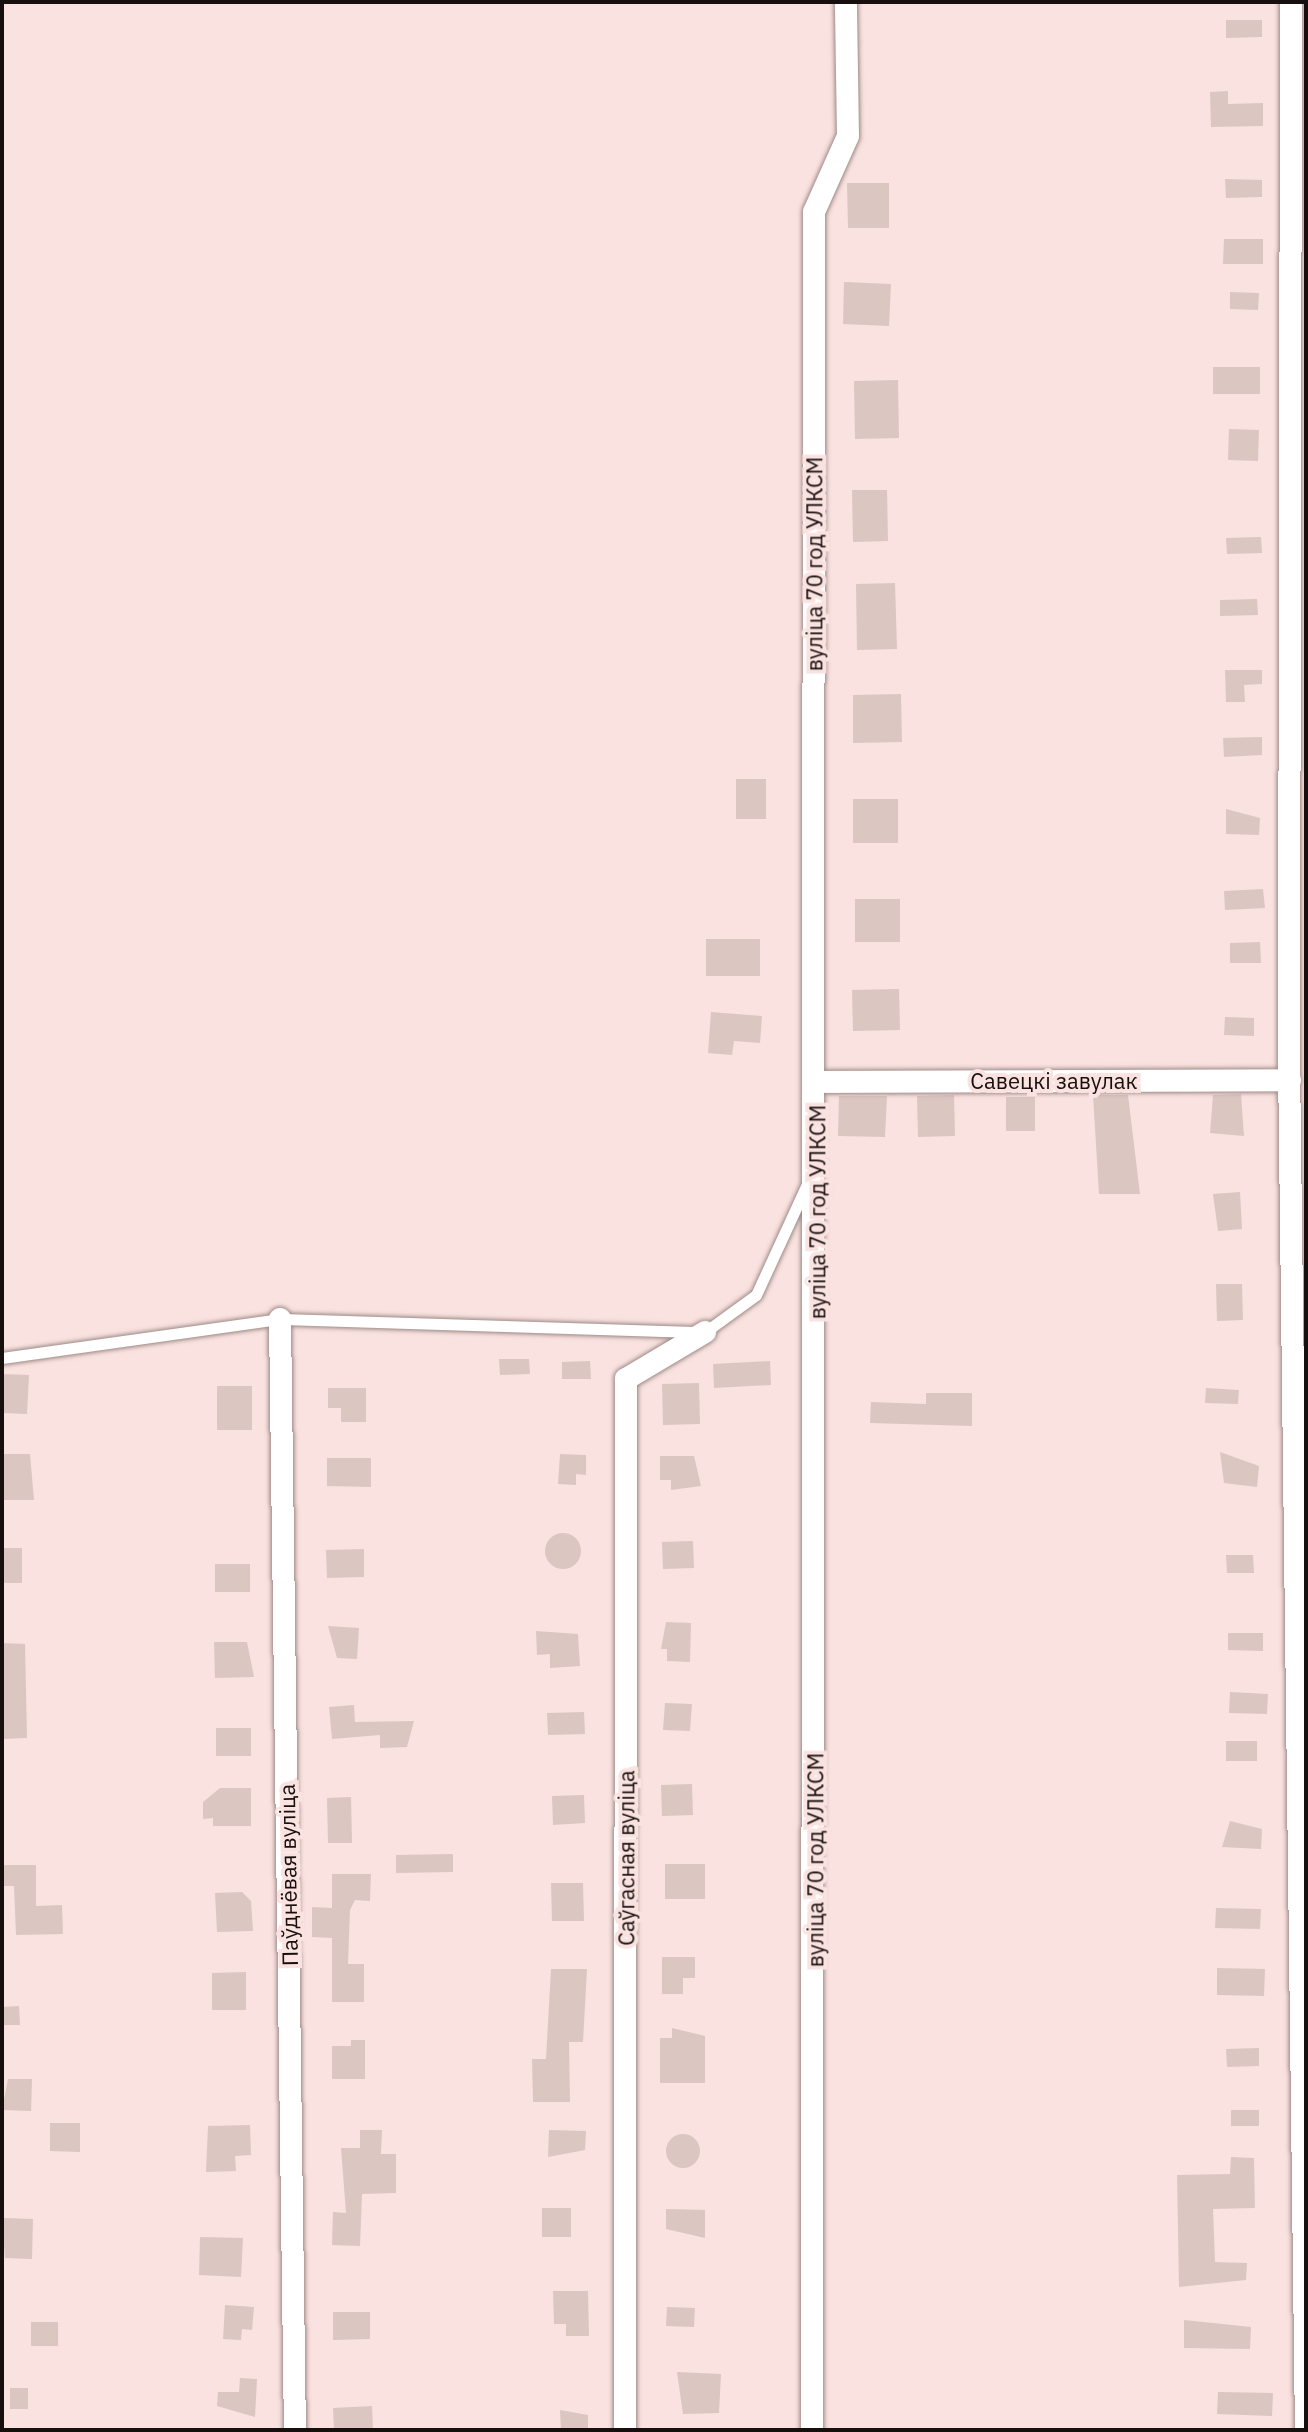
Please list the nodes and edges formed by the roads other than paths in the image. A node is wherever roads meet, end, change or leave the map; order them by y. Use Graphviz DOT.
graph roads {
  1 [pos="846,2"];
  2 [pos="1291,2"];
  3 [pos="1295,1068"];
  4 [pos="817,1082"];
  5 [pos="817,1152"];
  6 [pos="280,1319"];
  7 [pos="705,1332"];
  8 [pos="2,1358"];
  9 [pos="295,2430"];
  10 [pos="625,2430"];
  11 [pos="812,2430"];
  12 [pos="1306,2430"];
  1 -- 4 [label="street, вуліца 70 год УЛКСМ"];
  2 -- 3 [label="street"];
  3 -- 4 [label="street, Савецкі завулак"];
  3 -- 12 [label="street"];
  4 -- 5 [label="street, вуліца 70 год УЛКСМ"];
  5 -- 7 [label="lane"];
  5 -- 11 [label="street, вуліца 70 год УЛКСМ"];
  6 -- 7 [label="lane"];
  6 -- 8 [label="lane"];
  6 -- 9 [label="street, Паўднёвая вуліца"];
  7 -- 10 [label="street, Саўгасная вуліца"];
}
